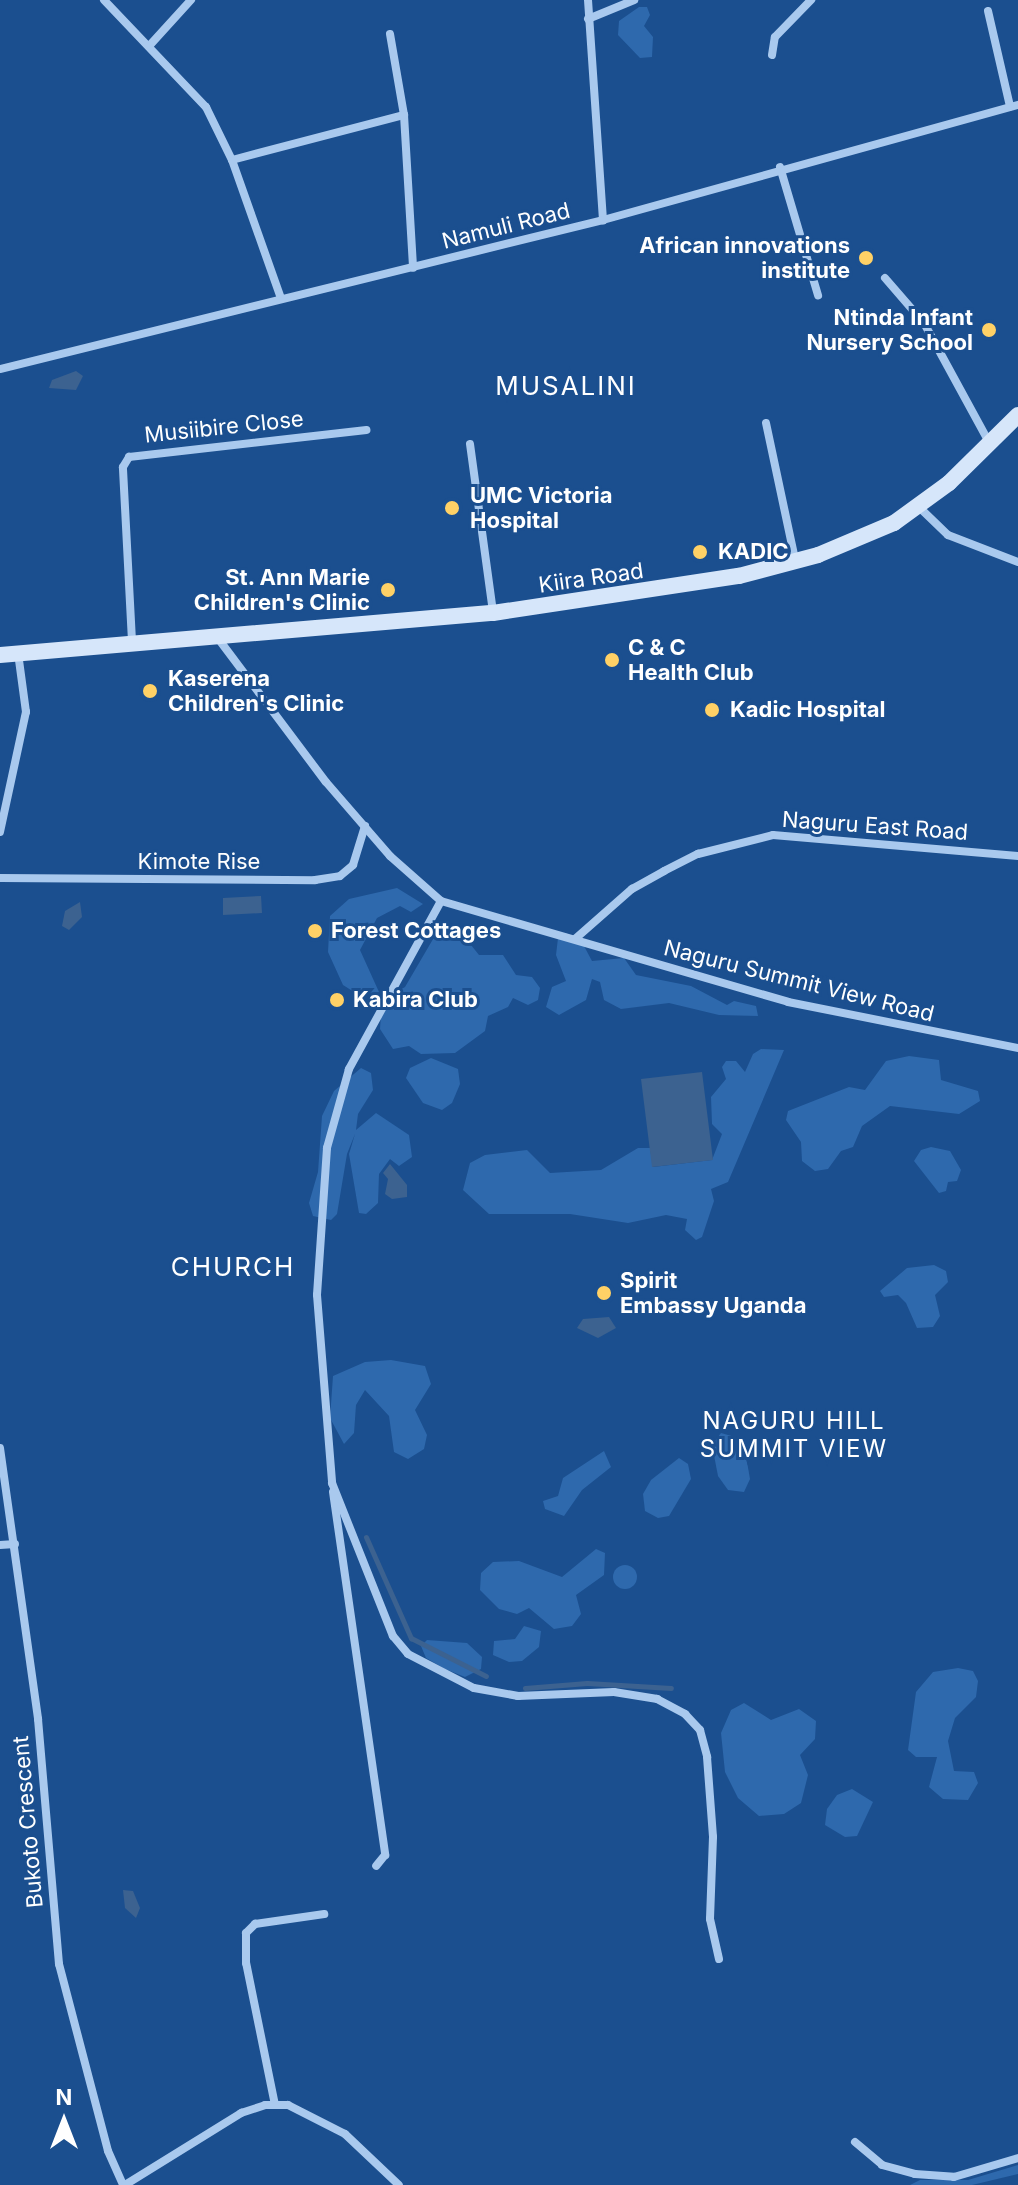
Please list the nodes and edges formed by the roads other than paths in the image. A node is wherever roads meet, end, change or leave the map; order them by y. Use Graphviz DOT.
graph roads {
  1 [pos="104,0"];
  2 [pos="191,0"];
  3 [pos="588,0"];
  4 [pos="634,0"];
  5 [pos="811,0"];
  6 [pos="988,11"];
  7 [pos="588,19"];
  8 [pos="390,34"];
  9 [pos="150,45"];
  10 [pos="772,55"];
  11 [pos="1014,106"];
  12 [pos="404,115"];
  13 [pos="232,160"];
  14 [pos="780,167"];
  15 [pos="603,220"];
  16 [pos="413,268"];
  17 [pos="885,278"];
  18 [pos="818,295"];
  19 [pos="281,298"];
  20 [pos="0,369"];
  21 [pos="1018,415"];
  22 [pos="766,423"];
  23 [pos="366,430"];
  24 [pos="990,443"];
  25 [pos="470,444"];
  26 [pos="920,508"];
  27 [pos="795,561"];
  28 [pos="1018,562"];
  29 [pos="493,613"];
  30 [pos="216,636"];
  31 [pos="126,641"];
  32 [pos="18,653"];
  33 [pos="0,655"];
  34 [pos="365,826"];
  35 [pos="0,832"];
  36 [pos="1018,856"];
  37 [pos="0,878"];
  38 [pos="441,901"];
  39 [pos="575,939"];
  40 [pos="1018,1048"];
  41 [pos="0,1448"];
  42 [pos="332,1483"];
  43 [pos="15,1544"];
  44 [pos="0,1545"];
  45 [pos="376,1866"];
  46 [pos="324,1914"];
  47 [pos="719,1959"];
  48 [pos="275,2105"];
  49 [pos="855,2142"];
  50 [pos="1018,2158"];
  51 [pos="124,2185"];
  52 [pos="399,2185"];
  1 -- 9 [label="street"];
  2 -- 9 [label="street"];
  3 -- 7 [label="street"];
  4 -- 7 [label="street"];
  5 -- 10 [label="street"];
  6 -- 11 [label="street"];
  7 -- 15 [label="street"];
  8 -- 12 [label="street"];
  9 -- 13 [label="street"];
  11 -- 14 [label="street, Namuli Road"];
  12 -- 13 [label="street"];
  12 -- 16 [label="street"];
  13 -- 19 [label="street"];
  14 -- 15 [label="street, Namuli Road"];
  14 -- 18 [label="street"];
  15 -- 16 [label="street, Namuli Road"];
  16 -- 19 [label="street, Namuli Road"];
  17 -- 24 [label="street"];
  19 -- 20 [label="street, Namuli Road"];
  21 -- 24 [label="main road, Kiira Road"];
  22 -- 27 [label="street"];
  23 -- 31 [label="street, Musiibire Close"];
  24 -- 26 [label="main road, Kiira Road"];
  25 -- 29 [label="street"];
  26 -- 27 [label="main road, Kiira Road"];
  26 -- 28 [label="street"];
  27 -- 29 [label="main road, Kiira Road"];
  29 -- 30 [label="main road, Kiira Road"];
  30 -- 31 [label="main road, Kiira Road"];
  30 -- 34 [label="street"];
  31 -- 32 [label="main road, Kiira Road"];
  32 -- 33 [label="main road, Kiira Road"];
  32 -- 35 [label="street"];
  34 -- 37 [label="street, Kimote Rise"];
  34 -- 38 [label="street"];
  36 -- 39 [label="street, Naguru East Road"];
  38 -- 39 [label="street"];
  38 -- 42 [label="street"];
  39 -- 40 [label="street, Naguru Summit View Road"];
  41 -- 43 [label="street, Bukoto Crescent"];
  42 -- 45 [label="street"];
  42 -- 47 [label="street"];
  43 -- 44 [label="street"];
  43 -- 51 [label="street, Bukoto Crescent"];
  46 -- 48 [label="street"];
  48 -- 51 [label="street"];
  48 -- 52 [label="street"];
  49 -- 50 [label="street"];
}
